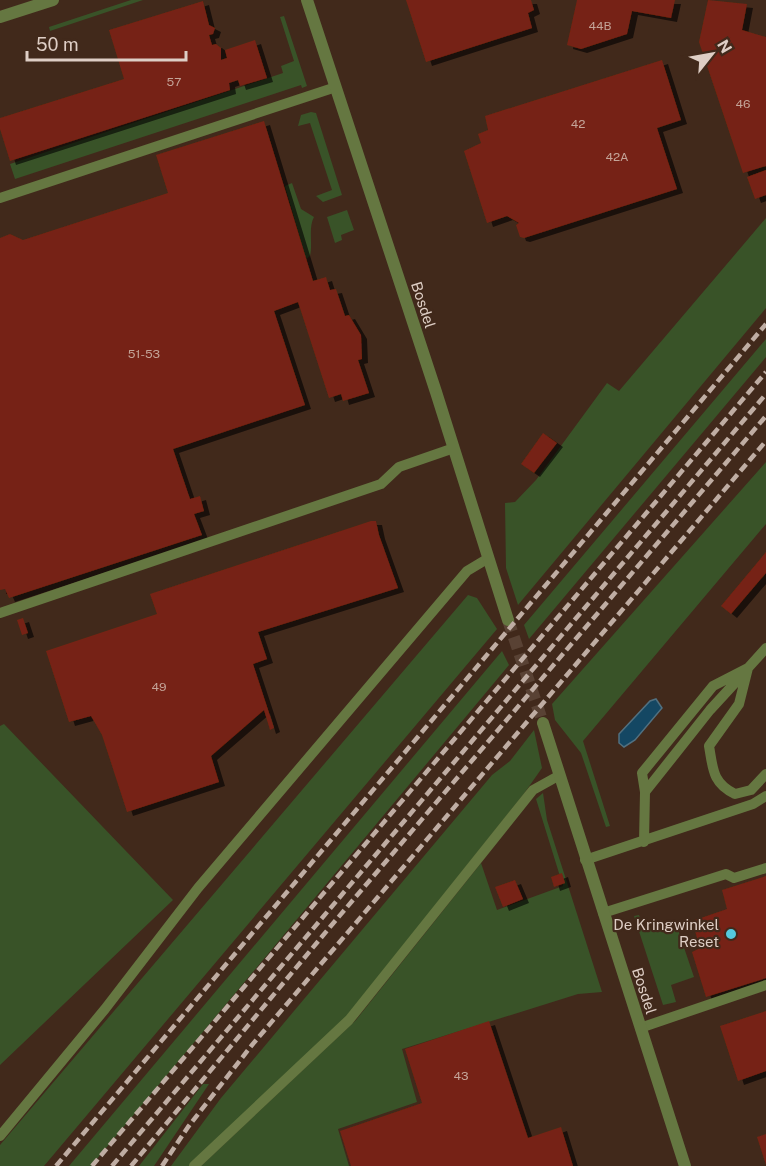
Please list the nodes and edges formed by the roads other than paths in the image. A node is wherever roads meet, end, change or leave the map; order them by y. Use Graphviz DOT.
graph roads {
  1 [pos="53,0"];
  2 [pos="307,0"];
  3 [pos="0,17"];
  4 [pos="336,87"];
  5 [pos="0,198"];
  6 [pos="454,448"];
  7 [pos="487,559"];
  8 [pos="0,612"];
  9 [pos="508,620"];
  10 [pos="766,648"];
  11 [pos="748,668"];
  12 [pos="543,723"];
  13 [pos="766,774"];
  14 [pos="560,775"];
  15 [pos="766,796"];
  16 [pos="644,842"];
  17 [pos="585,861"];
  18 [pos="766,868"];
  19 [pos="603,913"];
  20 [pos="766,985"];
  21 [pos="640,1028"];
  22 [pos="0,1136"];
  23 [pos="194,1166"];
  24 [pos="685,1166"];
  1 -- 3 [label="street"];
  2 -- 4 [label="street, Bosdel"];
  4 -- 5 [label="lane"];
  4 -- 6 [label="street, Bosdel"];
  6 -- 7 [label="street, Bosdel"];
  6 -- 8 [label="lane"];
  7 -- 9 [label="street, Bosdel"];
  7 -- 22 [label="lane"];
  10 -- 11 [label="lane"];
  11 -- 13 [label="lane"];
  11 -- 16 [label="lane"];
  12 -- 14 [label="street, Bosdel"];
  14 -- 17 [label="street, Bosdel"];
  14 -- 23 [label="lane"];
  15 -- 16 [label="lane"];
  16 -- 17 [label="lane"];
  17 -- 19 [label="street, Bosdel"];
  18 -- 19 [label="lane"];
  19 -- 21 [label="street, Bosdel"];
  20 -- 21 [label="lane"];
  21 -- 24 [label="street, Bosdel"];
}
